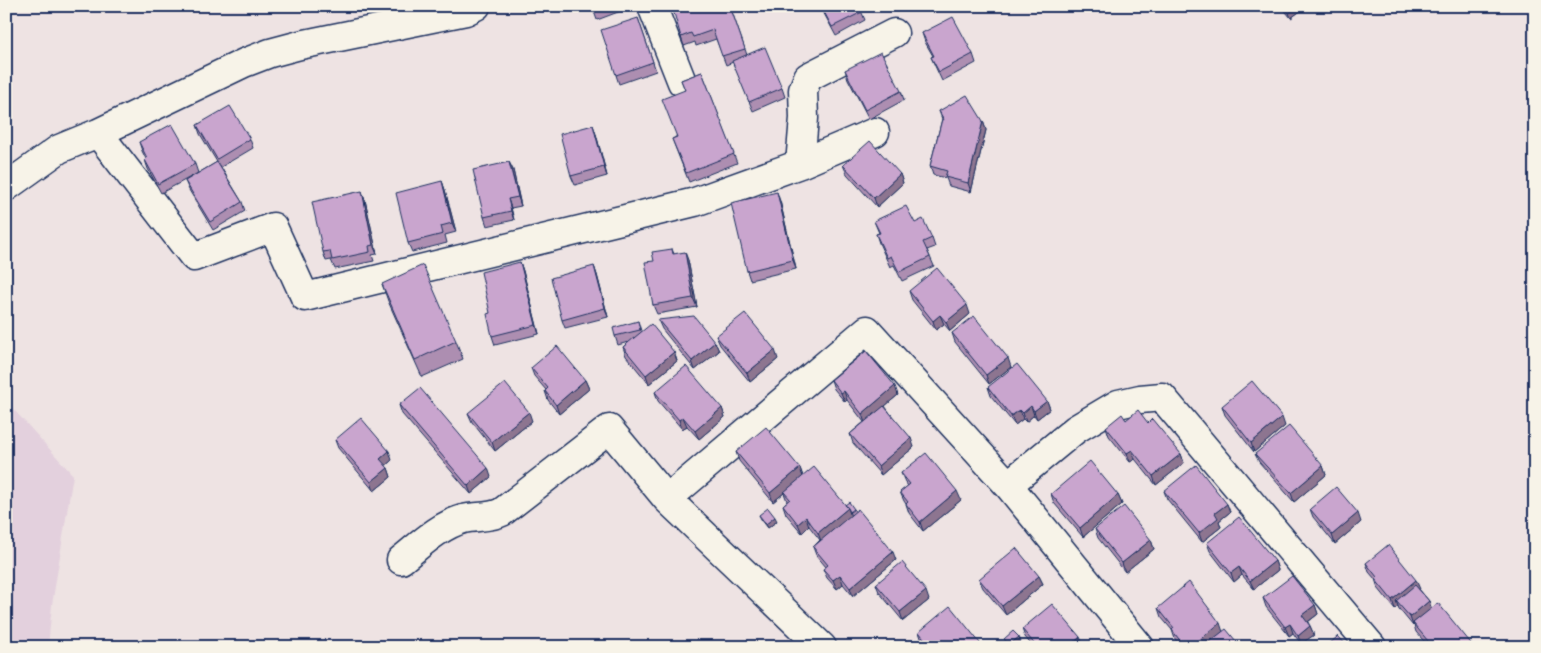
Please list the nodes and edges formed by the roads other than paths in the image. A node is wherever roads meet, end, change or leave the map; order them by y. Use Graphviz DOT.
graph roads {
  1 [pos="476,6"];
  2 [pos="652,6"];
  3 [pos="894,33"];
  4 [pos="682,82"];
  5 [pos="875,132"];
  6 [pos="98,133"];
  7 [pos="800,164"];
  8 [pos="6,187"];
  9 [pos="1008,485"];
  10 [pos="667,499"];
  11 [pos="400,560"];
  12 [pos="822,647"];
  13 [pos="1140,647"];
  14 [pos="1372,647"];
  1 -- 6 [label="street"];
  2 -- 4 [label="street"];
  3 -- 7 [label="street"];
  5 -- 7 [label="street"];
  6 -- 7 [label="street"];
  6 -- 8 [label="street"];
  9 -- 10 [label="street"];
  9 -- 13 [label="street"];
  9 -- 14 [label="street"];
  10 -- 11 [label="street"];
  10 -- 12 [label="street"];
}
